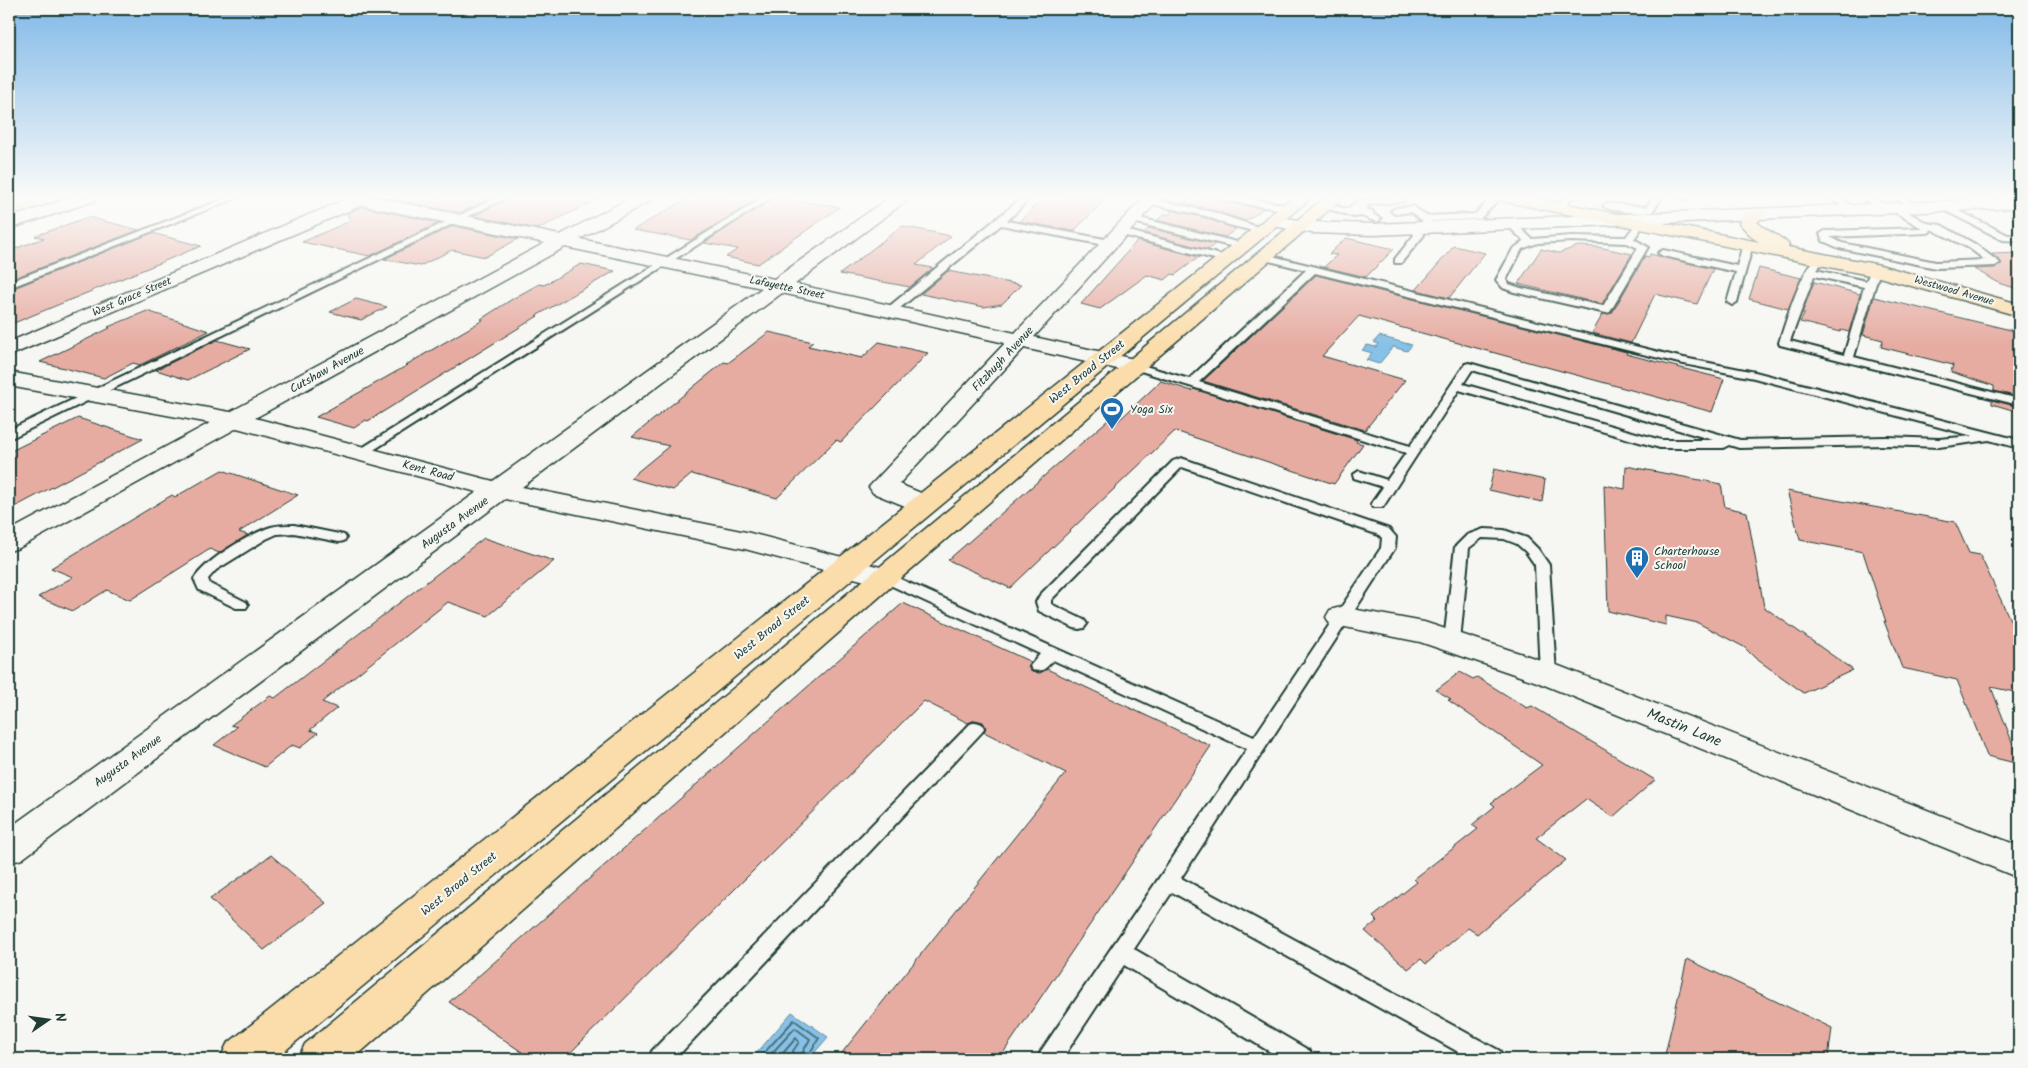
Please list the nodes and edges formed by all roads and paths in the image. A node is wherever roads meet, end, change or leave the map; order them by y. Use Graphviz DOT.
graph roads {
  1 [pos="104,247"];
  2 [pos="244,247"];
  3 [pos="399,247"];
  4 [pos="551,247"];
  5 [pos="590,247"];
  6 [pos="688,247"];
  7 [pos="832,247"];
  8 [pos="968,247"];
  9 [pos="1107,247"];
  10 [pos="1206,247"];
  11 [pos="1206,247"];
  12 [pos="1241,247"];
  13 [pos="1269,247"];
  14 [pos="1409,247"];
  15 [pos="1520,247"];
  16 [pos="1643,247"];
  17 [pos="1747,247"];
  18 [pos="1758,247"];
  19 [pos="1783,247"];
  20 [pos="1847,247"];
  21 [pos="1973,247"];
  22 [pos="1234,252"];
  23 [pos="1663,253"];
  24 [pos="1264,257"];
  25 [pos="1398,261"];
  26 [pos="664,262"];
  27 [pos="1811,262"];
  28 [pos="1316,270"];
  29 [pos="1741,270"];
  30 [pos="1872,278"];
  31 [pos="9,284"];
  32 [pos="779,286"];
  33 [pos="1732,302"];
  34 [pos="2019,310"];
  35 [pos="890,311"];
  36 [pos="1022,340"];
  37 [pos="9,350"];
  38 [pos="1103,359"];
  39 [pos="1848,359"];
  40 [pos="1135,366"];
  41 [pos="9,379"];
  42 [pos="1192,383"];
  43 [pos="1457,386"];
  44 [pos="92,394"];
  45 [pos="2019,402"];
  46 [pos="235,420"];
  47 [pos="9,434"];
  48 [pos="1992,437"];
  49 [pos="1739,444"];
  50 [pos="2019,444"];
  51 [pos="1413,451"];
  52 [pos="360,453"];
  53 [pos="1359,475"];
  54 [pos="1390,485"];
  55 [pos="499,490"];
  56 [pos="924,504"];
  57 [pos="1378,504"];
  58 [pos="339,538"];
  59 [pos="9,542"];
  60 [pos="846,567"];
  61 [pos="884,577"];
  62 [pos="241,604"];
  63 [pos="1341,617"];
  64 [pos="1078,624"];
  65 [pos="1452,641"];
  66 [pos="1051,653"];
  67 [pos="1038,666"];
  68 [pos="1548,674"];
  69 [pos="976,728"];
  70 [pos="1257,746"];
  71 [pos="9,848"];
  72 [pos="2019,862"];
  73 [pos="1170,881"];
  74 [pos="1121,952"];
  75 [pos="242,1059"];
  76 [pos="320,1059"];
  77 [pos="660,1059"];
  78 [pos="1049,1059"];
  79 [pos="1302,1059"];
  80 [pos="1492,1059"];
  1 -- 31 [label="lane"];
  2 -- 37 [label="street, West Grace Street"];
  3 -- 44 [label="lane"];
  4 -- 46 [label="street, Cutshaw Avenue"];
  5 -- 26 [label="street, Lafayette Street"];
  6 -- 26 [label="lane"];
  7 -- 32 [label="street, Augusta Avenue"];
  8 -- 35 [label="lane"];
  9 -- 36 [label="street, Fitzhugh Avenue"];
  10 -- 22 [label="lane"];
  11 -- 22 [label="lane"];
  12 -- 22 [label="main road, West Broad Street"];
  13 -- 24 [label="main road, West Broad Street"];
  14 -- 25 [label="lane"];
  15 -- 16 [label="lane"];
  17 -- 29 [label="lane"];
  18 -- 27 [label="main road, Westwood Avenue"];
  19 -- 27 [label="main road"];
  20 -- 21 [label="lane"];
  22 -- 38 [label="main road, West Broad Street"];
  23 -- 29 [label="lane"];
  24 -- 28 [label="lane"];
  24 -- 40 [label="main road, West Broad Street"];
  26 -- 32 [label="street, Lafayette Street"];
  26 -- 52 [label="lane"];
  27 -- 30 [label="main road, Westwood Avenue"];
  27 -- 39 [label="lane"];
  28 -- 42 [label="lane"];
  28 -- 48 [label="lane"];
  29 -- 33 [label="lane"];
  30 -- 34 [label="main road, Westwood Avenue"];
  30 -- 39 [label="lane"];
  32 -- 35 [label="street, Lafayette Street"];
  32 -- 55 [label="street, Augusta Avenue"];
  35 -- 36 [label="street, Lafayette Street"];
  36 -- 38 [label="street, Lafayette Street"];
  36 -- 56 [label="street, Fitzhugh Avenue"];
  38 -- 40 [label="street, Lafayette Street"];
  38 -- 56 [label="main road, West Broad Street"];
  39 -- 45 [label="lane"];
  40 -- 42 [label="lane"];
  40 -- 61 [label="main road, West Broad Street"];
  41 -- 44 [label="street, Kent Road"];
  42 -- 51 [label="lane"];
  43 -- 49 [label="lane"];
  43 -- 49 [label="lane"];
  43 -- 51 [label="lane"];
  44 -- 46 [label="street, Kent Road"];
  44 -- 47 [label="lane"];
  46 -- 52 [label="street, Kent Road"];
  46 -- 59 [label="street, Cutshaw Avenue"];
  48 -- 49 [label="lane"];
  48 -- 50 [label="lane"];
  51 -- 54 [label="lane"];
  52 -- 55 [label="street, Kent Road"];
  53 -- 54 [label="lane"];
  54 -- 57 [label="lane"];
  55 -- 60 [label="street, Kent Road"];
  55 -- 71 [label="street, Augusta Avenue"];
  56 -- 60 [label="main road, West Broad Street"];
  58 -- 62 [label="lane"];
  60 -- 61 [label="street"];
  60 -- 75 [label="main road, West Broad Street"];
  61 -- 66 [label="lane"];
  61 -- 76 [label="main road, West Broad Street"];
  63 -- 64 [label="lane"];
  63 -- 65 [label="street, Mastin Lane"];
  63 -- 70 [label="lane"];
  65 -- 68 [label="street, Mastin Lane"];
  65 -- 68 [label="lane"];
  66 -- 67 [label="lane"];
  66 -- 70 [label="lane"];
  68 -- 72 [label="street, Mastin Lane"];
  69 -- 77 [label="lane"];
  70 -- 73 [label="lane"];
  73 -- 74 [label="lane"];
  73 -- 80 [label="lane"];
  74 -- 78 [label="lane"];
  74 -- 79 [label="lane"];
}
